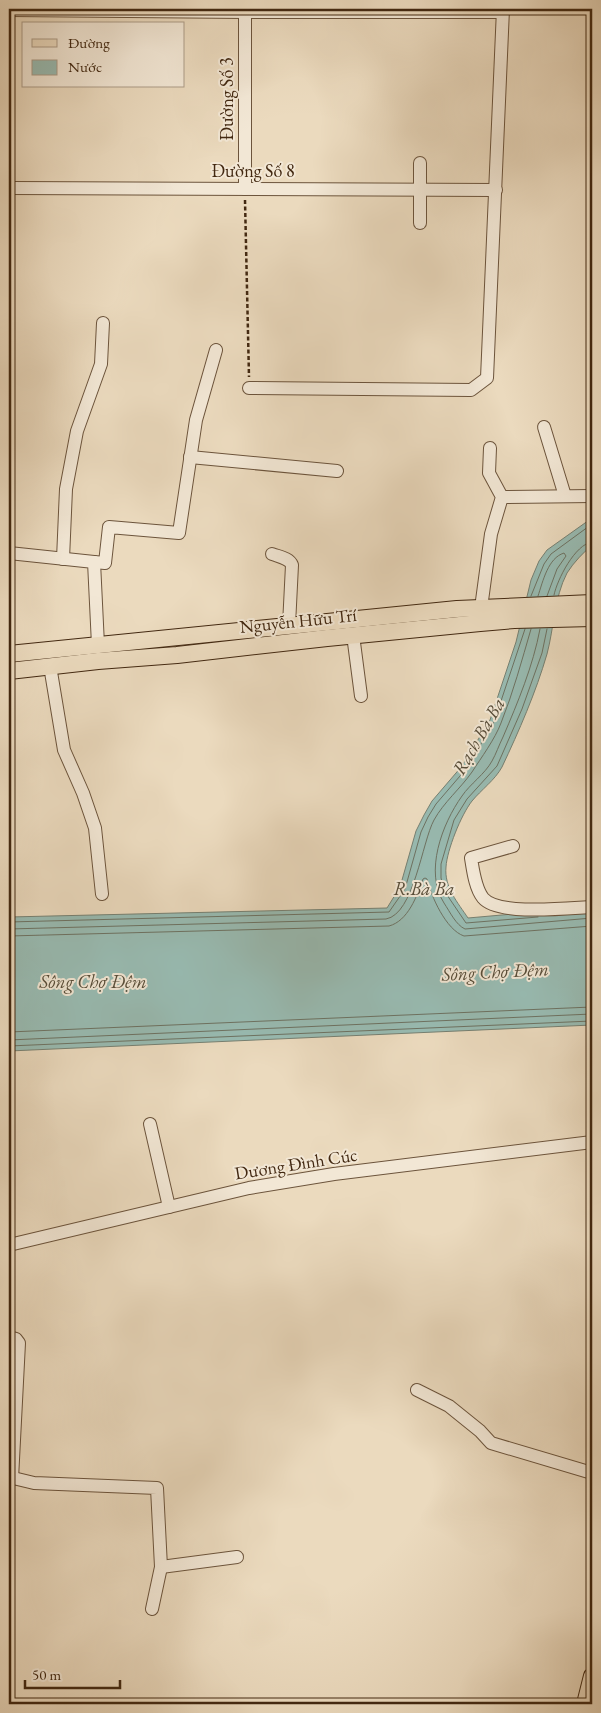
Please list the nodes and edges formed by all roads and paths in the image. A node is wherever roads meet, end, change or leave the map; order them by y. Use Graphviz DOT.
graph roads {
  1 [pos="9,10"];
  2 [pos="88,10"];
  3 [pos="245,11"];
  4 [pos="503,11"];
  5 [pos="420,163"];
  6 [pos="9,188"];
  7 [pos="245,189"];
  8 [pos="421,190"];
  9 [pos="496,190"];
  10 [pos="420,223"];
  11 [pos="103,323"];
  12 [pos="216,350"];
  13 [pos="249,388"];
  14 [pos="544,427"];
  15 [pos="490,448"];
  16 [pos="190,456"];
  17 [pos="337,471"];
  18 [pos="565,496"];
  19 [pos="592,496"];
  20 [pos="502,497"];
  21 [pos="9,553"];
  22 [pos="272,554"];
  23 [pos="63,559"];
  24 [pos="94,562"];
  25 [pos="592,602"];
  26 [pos="481,608"];
  27 [pos="571,611"];
  28 [pos="514,613"];
  29 [pos="592,618"];
  30 [pos="289,625"];
  31 [pos="353,635"];
  32 [pos="177,637"];
  33 [pos="98,645"];
  34 [pos="9,654"];
  35 [pos="177,655"];
  36 [pos="50,666"];
  37 [pos="9,671"];
  38 [pos="361,696"];
  39 [pos="513,846"];
  40 [pos="102,894"];
  41 [pos="592,907"];
  42 [pos="150,1124"];
  43 [pos="592,1142"];
  44 [pos="169,1207"];
  45 [pos="9,1244"];
  46 [pos="9,1337"];
  47 [pos="417,1390"];
  48 [pos="592,1473"];
  49 [pos="11,1478"];
  50 [pos="237,1557"];
  51 [pos="161,1567"];
  52 [pos="152,1609"];
  53 [pos="592,1676"];
  54 [pos="585,1704"];
  1 -- 2 [label="street"];
  2 -- 3 [label="street"];
  3 -- 4 [label="street"];
  3 -- 7 [label="street, Đường Số 3"];
  4 -- 9 [label="street"];
  5 -- 8 [label="street"];
  6 -- 7 [label="street, Đường Số 8"];
  7 -- 8 [label="street, Đường Số 8"];
  7 -- 13 [label="path"];
  8 -- 9 [label="street, Đường Số 8"];
  8 -- 10 [label="street"];
  9 -- 13 [label="street"];
  11 -- 23 [label="street"];
  12 -- 16 [label="street"];
  14 -- 18 [label="street"];
  15 -- 20 [label="street"];
  16 -- 17 [label="street"];
  16 -- 24 [label="street"];
  18 -- 19 [label="street"];
  18 -- 20 [label="street"];
  20 -- 26 [label="street"];
  21 -- 23 [label="street"];
  22 -- 30 [label="street"];
  23 -- 24 [label="street"];
  24 -- 33 [label="street"];
  25 -- 27 [label="main road, Nguyễn Hữu Trí"];
  26 -- 28 [label="main road, Nguyễn Hữu Trí"];
  26 -- 30 [label="main road, Nguyễn Hữu Trí"];
  27 -- 28 [label="main road, Nguyễn Hữu Trí"];
  27 -- 29 [label="main road, Nguyễn Hữu Trí"];
  28 -- 31 [label="main road, Nguyễn Hữu Trí"];
  30 -- 32 [label="main road, Nguyễn Hữu Trí"];
  31 -- 35 [label="main road, Nguyễn Hữu Trí"];
  31 -- 38 [label="street"];
  32 -- 33 [label="main road, Nguyễn Hữu Trí"];
  32 -- 35 [label="main road"];
  33 -- 34 [label="main road, Nguyễn Hữu Trí"];
  35 -- 36 [label="main road, Nguyễn Hữu Trí"];
  36 -- 37 [label="main road, Nguyễn Hữu Trí"];
  36 -- 40 [label="street"];
  39 -- 41 [label="street"];
  42 -- 44 [label="street"];
  43 -- 44 [label="street, Dương Đình Cúc"];
  44 -- 45 [label="street, Dương Đình Cúc"];
  46 -- 49 [label="street"];
  47 -- 48 [label="street"];
  49 -- 51 [label="street"];
  50 -- 51 [label="street"];
  51 -- 52 [label="street"];
  53 -- 54 [label="main road"];
}
